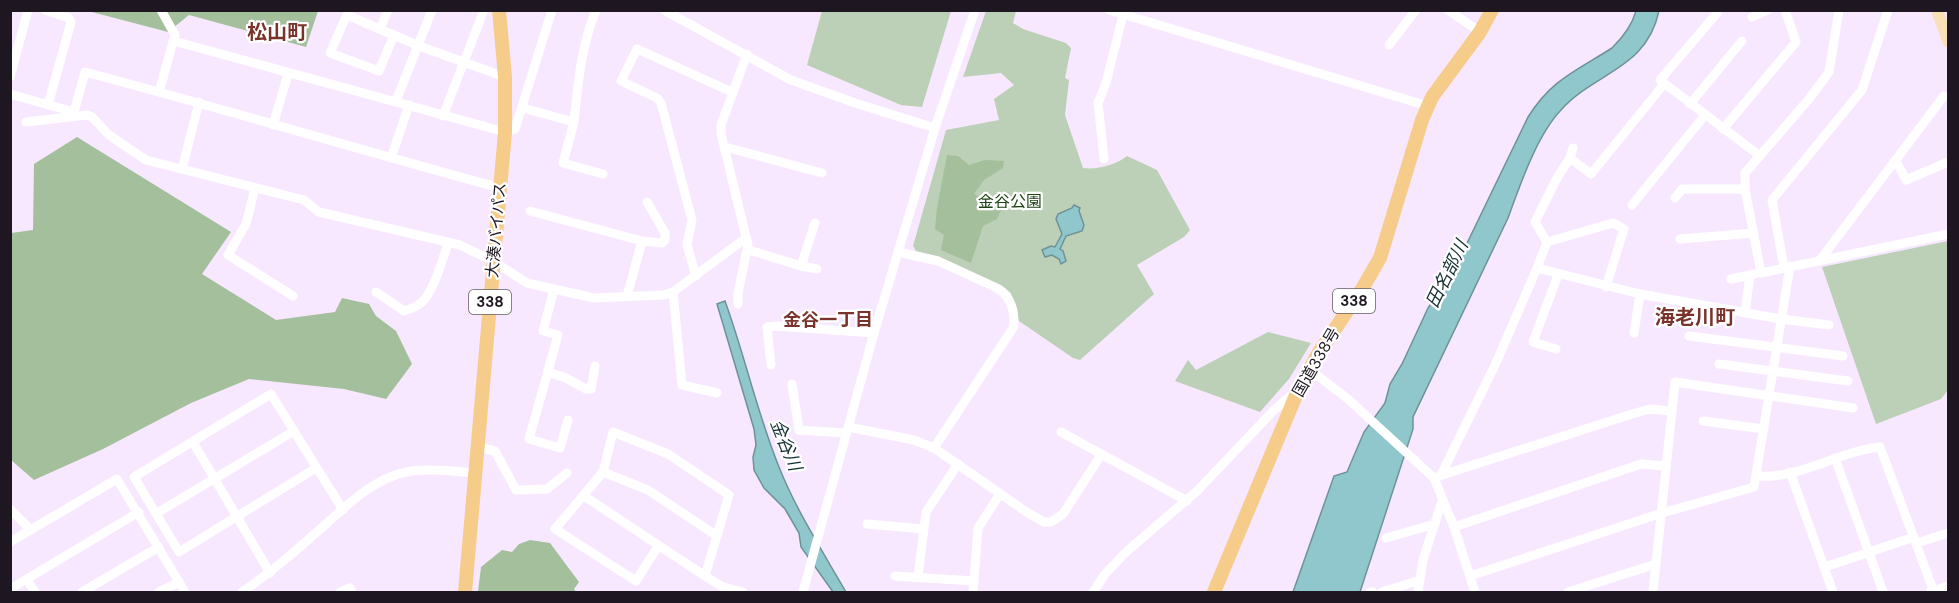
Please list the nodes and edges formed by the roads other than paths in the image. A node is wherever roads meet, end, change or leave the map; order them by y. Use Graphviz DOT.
graph roads {
  1 [pos="28,10"];
  2 [pos="45,10"];
  3 [pos="161,10"];
  4 [pos="388,10"];
  5 [pos="432,10"];
  6 [pos="484,10"];
  7 [pos="499,10"];
  8 [pos="552,10"];
  9 [pos="596,10"];
  10 [pos="664,10"];
  11 [pos="975,10"];
  12 [pos="1109,10"];
  13 [pos="1416,10"];
  14 [pos="1448,10"];
  15 [pos="1492,10"];
  16 [pos="1768,10"];
  17 [pos="1785,10"];
  18 [pos="1839,10"];
  19 [pos="1888,10"];
  20 [pos="1937,10"];
  21 [pos="348,13"];
  22 [pos="1717,13"];
  23 [pos="1123,15"];
  24 [pos="1752,17"];
  25 [pos="380,29"];
  26 [pos="1480,32"];
  27 [pos="394,34"];
  28 [pos="174,41"];
  29 [pos="1742,41"];
  30 [pos="1948,41"];
  31 [pos="1389,45"];
  32 [pos="419,46"];
  33 [pos="747,54"];
  34 [pos="464,61"];
  35 [pos="288,74"];
  36 [pos="10,77"];
  37 [pos="505,77"];
  38 [pos="1664,84"];
  39 [pos="159,92"];
  40 [pos="732,92"];
  41 [pos="10,94"];
  42 [pos="1944,96"];
  43 [pos="396,101"];
  44 [pos="199,102"];
  45 [pos="1690,104"];
  46 [pos="48,105"];
  47 [pos="409,105"];
  48 [pos="1428,106"];
  49 [pos="523,108"];
  50 [pos="1705,115"];
  51 [pos="443,116"];
  52 [pos="26,122"];
  53 [pos="574,122"];
  54 [pos="273,125"];
  55 [pos="935,128"];
  56 [pos="1723,129"];
  57 [pos="505,132"];
  58 [pos="725,147"];
  59 [pos="1573,148"];
  60 [pos="1760,156"];
  61 [pos="391,158"];
  62 [pos="1570,158"];
  63 [pos="1104,159"];
  64 [pos="1896,161"];
  65 [pos="1948,162"];
  66 [pos="182,169"];
  67 [pos="822,173"];
  68 [pos="603,174"];
  69 [pos="255,188"];
  70 [pos="500,188"];
  71 [pos="1744,189"];
  72 [pos="1676,198"];
  73 [pos="647,202"];
  74 [pos="1632,205"];
  75 [pos="530,211"];
  76 [pos="815,223"];
  77 [pos="1754,233"];
  78 [pos="1948,234"];
  79 [pos="746,238"];
  80 [pos="1680,239"];
  81 [pos="642,240"];
  82 [pos="1547,242"];
  83 [pos="448,244"];
  84 [pos="749,250"];
  85 [pos="898,252"];
  86 [pos="1820,260"];
  87 [pos="493,261"];
  88 [pos="801,266"];
  89 [pos="1787,267"];
  90 [pos="1537,268"];
  91 [pos="817,269"];
  92 [pos="1761,273"];
  93 [pos="1558,274"];
  94 [pos="1750,275"];
  95 [pos="696,276"];
  96 [pos="1731,279"];
  97 [pos="1606,286"];
  98 [pos="554,289"];
  99 [pos="376,292"];
  100 [pos="673,292"];
  101 [pos="1640,294"];
  102 [pos="293,296"];
  103 [pos="627,296"];
  104 [pos="738,304"];
  105 [pos="1745,313"];
  106 [pos="1781,319"];
  107 [pos="1829,325"];
  108 [pos="874,333"];
  109 [pos="1634,333"];
  110 [pos="1689,336"];
  111 [pos="1777,347"];
  112 [pos="1557,349"];
  113 [pos="1843,356"];
  114 [pos="1719,364"];
  115 [pos="771,365"];
  116 [pos="596,366"];
  117 [pos="1309,369"];
  118 [pos="548,372"];
  119 [pos="1773,372"];
  120 [pos="1848,381"];
  121 [pos="792,384"];
  122 [pos="1299,388"];
  123 [pos="717,393"];
  124 [pos="1770,396"];
  125 [pos="1853,408"];
  126 [pos="1671,411"];
  127 [pos="568,420"];
  128 [pos="1703,421"];
  129 [pos="1764,429"];
  130 [pos="847,430"];
  131 [pos="294,431"];
  132 [pos="1061,432"];
  133 [pos="193,442"];
  134 [pos="478,447"];
  135 [pos="934,448"];
  136 [pos="1101,454"];
  137 [pos="1835,458"];
  138 [pos="958,464"];
  139 [pos="1666,466"];
  140 [pos="316,468"];
  141 [pos="603,472"];
  142 [pos="1790,472"];
  143 [pos="476,473"];
  144 [pos="567,473"];
  145 [pos="1757,476"];
  146 [pos="1438,477"];
  147 [pos="215,479"];
  148 [pos="1000,494"];
  149 [pos="584,496"];
  150 [pos="1187,501"];
  151 [pos="1442,501"];
  152 [pos="10,509"];
  153 [pos="343,510"];
  154 [pos="139,512"];
  155 [pos="157,513"];
  156 [pos="1662,513"];
  157 [pos="236,516"];
  158 [pos="867,524"];
  159 [pos="1435,524"];
  160 [pos="1454,528"];
  161 [pos="923,529"];
  162 [pos="31,530"];
  163 [pos="1948,533"];
  164 [pos="717,536"];
  165 [pos="1386,538"];
  166 [pos="1916,540"];
  167 [pos="10,542"];
  168 [pos="658,546"];
  169 [pos="159,547"];
  170 [pos="1869,552"];
  171 [pos="1656,564"];
  172 [pos="1825,567"];
  173 [pos="270,573"];
  174 [pos="705,576"];
  175 [pos="895,576"];
  176 [pos="1470,576"];
  177 [pos="918,578"];
  178 [pos="27,580"];
  179 [pos="1420,580"];
  180 [pos="974,581"];
  181 [pos="178,582"];
  182 [pos="1948,586"];
  183 [pos="1596,588"];
  184 [pos="10,589"];
  185 [pos="35,592"];
  186 [pos="82,592"];
  187 [pos="159,592"];
  188 [pos="185,592"];
  189 [pos="242,592"];
  190 [pos="340,592"];
  191 [pos="352,592"];
  192 [pos="465,592"];
  193 [pos="743,592"];
  194 [pos="803,592"];
  195 [pos="973,592"];
  196 [pos="1093,592"];
  197 [pos="1214,592"];
  198 [pos="1382,592"];
  199 [pos="1418,592"];
  200 [pos="1475,592"];
  201 [pos="1568,592"];
  202 [pos="1653,592"];
  203 [pos="1833,592"];
  204 [pos="1883,592"];
  205 [pos="1932,592"];
  1 -- 36 [label="street"];
  2 -- 46 [label="street"];
  3 -- 28 [label="street"];
  4 -- 25 [label="street"];
  5 -- 32 [label="street"];
  6 -- 34 [label="street"];
  7 -- 37 [label="highway, 大湊バイパス / 338"];
  8 -- 49 [label="street"];
  9 -- 53 [label="street"];
  10 -- 33 [label="street"];
  11 -- 55 [label="street"];
  12 -- 23 [label="street"];
  13 -- 31 [label="street"];
  14 -- 26 [label="street"];
  15 -- 26 [label="highway, 国道338号 / 338"];
  16 -- 24 [label="street"];
  17 -- 56 [label="street"];
  18 -- 60 [label="street"];
  19 -- 89 [label="street"];
  20 -- 30 [label="main road"];
  21 -- 25 [label="street"];
  21 -- 27 [label="street"];
  22 -- 38 [label="street"];
  23 -- 48 [label="street"];
  23 -- 63 [label="street"];
  25 -- 27 [label="street"];
  26 -- 48 [label="highway, 国道338号 / 338"];
  27 -- 32 [label="street"];
  28 -- 35 [label="street"];
  28 -- 39 [label="street"];
  29 -- 45 [label="street"];
  32 -- 34 [label="street"];
  32 -- 43 [label="street"];
  33 -- 40 [label="street"];
  33 -- 55 [label="street"];
  34 -- 37 [label="street"];
  34 -- 51 [label="street"];
  35 -- 43 [label="street"];
  35 -- 54 [label="street"];
  37 -- 57 [label="highway, 大湊バイパス / 338"];
  38 -- 45 [label="street"];
  38 -- 62 [label="street"];
  39 -- 44 [label="street"];
  39 -- 46 [label="street"];
  40 -- 58 [label="street"];
  40 -- 95 [label="street"];
  41 -- 46 [label="street"];
  42 -- 64 [label="street"];
  43 -- 47 [label="street"];
  44 -- 54 [label="street"];
  44 -- 66 [label="street"];
  45 -- 50 [label="street"];
  47 -- 51 [label="street"];
  47 -- 61 [label="street"];
  48 -- 117 [label="highway, 国道338号 / 338"];
  49 -- 53 [label="street"];
  49 -- 57 [label="street"];
  50 -- 56 [label="street"];
  50 -- 74 [label="street"];
  51 -- 57 [label="street"];
  52 -- 66 [label="street"];
  53 -- 68 [label="street"];
  54 -- 61 [label="street"];
  55 -- 85 [label="street"];
  56 -- 60 [label="street"];
  57 -- 70 [label="highway, 大湊バイパス / 338"];
  58 -- 67 [label="street"];
  58 -- 79 [label="street"];
  59 -- 62 [label="street"];
  60 -- 71 [label="street"];
  61 -- 70 [label="street"];
  62 -- 82 [label="street"];
  64 -- 65 [label="street"];
  64 -- 86 [label="street"];
  66 -- 69 [label="street"];
  69 -- 83 [label="street"];
  69 -- 102 [label="street"];
  70 -- 87 [label="highway, 大湊バイパス / 338"];
  71 -- 72 [label="street"];
  71 -- 77 [label="street"];
  73 -- 81 [label="street"];
  75 -- 81 [label="street"];
  76 -- 88 [label="street"];
  77 -- 80 [label="street"];
  77 -- 92 [label="street"];
  78 -- 86 [label="street"];
  79 -- 84 [label="street"];
  79 -- 95 [label="street"];
  81 -- 103 [label="street"];
  82 -- 90 [label="street"];
  82 -- 97 [label="street"];
  83 -- 87 [label="street"];
  83 -- 99 [label="street"];
  84 -- 88 [label="street"];
  84 -- 104 [label="street"];
  85 -- 108 [label="street"];
  85 -- 135 [label="street"];
  86 -- 89 [label="street"];
  87 -- 98 [label="street"];
  87 -- 134 [label="highway, 大湊バイパス / 338"];
  88 -- 91 [label="street"];
  89 -- 92 [label="street"];
  89 -- 106 [label="street"];
  90 -- 93 [label="street"];
  90 -- 146 [label="street"];
  92 -- 94 [label="street"];
  93 -- 97 [label="street"];
  93 -- 112 [label="street"];
  94 -- 96 [label="street"];
  94 -- 105 [label="street"];
  95 -- 100 [label="street"];
  97 -- 101 [label="street"];
  98 -- 103 [label="street"];
  98 -- 118 [label="street"];
  100 -- 103 [label="street"];
  100 -- 123 [label="street"];
  101 -- 105 [label="street"];
  101 -- 109 [label="street"];
  105 -- 106 [label="street"];
  106 -- 107 [label="street"];
  106 -- 111 [label="street"];
  108 -- 115 [label="street"];
  108 -- 130 [label="street"];
  110 -- 111 [label="street"];
  111 -- 113 [label="street"];
  111 -- 119 [label="street"];
  114 -- 119 [label="street"];
  116 -- 118 [label="street"];
  117 -- 122 [label="highway, 国道338号 / 338"];
  117 -- 146 [label="street"];
  118 -- 127 [label="street"];
  119 -- 120 [label="street"];
  119 -- 124 [label="street"];
  121 -- 130 [label="street"];
  122 -- 150 [label="street"];
  122 -- 197 [label="highway, 国道338号 / 338"];
  124 -- 125 [label="street"];
  124 -- 126 [label="street"];
  124 -- 129 [label="street"];
  126 -- 139 [label="street"];
  126 -- 146 [label="street"];
  128 -- 129 [label="street"];
  129 -- 145 [label="street"];
  130 -- 135 [label="street"];
  130 -- 194 [label="street"];
  131 -- 133 [label="street"];
  131 -- 140 [label="street"];
  131 -- 147 [label="street"];
  132 -- 136 [label="street"];
  133 -- 147 [label="street"];
  133 -- 155 [label="street"];
  134 -- 143 [label="highway, 大湊バイパス / 338"];
  134 -- 144 [label="street"];
  135 -- 138 [label="street"];
  136 -- 148 [label="street"];
  136 -- 150 [label="street"];
  137 -- 142 [label="street"];
  137 -- 166 [label="street"];
  137 -- 170 [label="street"];
  138 -- 148 [label="street"];
  138 -- 161 [label="street"];
  139 -- 156 [label="street"];
  139 -- 160 [label="street"];
  140 -- 153 [label="street"];
  140 -- 157 [label="street"];
  141 -- 149 [label="street"];
  141 -- 164 [label="street"];
  141 -- 164 [label="street"];
  142 -- 145 [label="street"];
  142 -- 172 [label="street"];
  143 -- 153 [label="street"];
  143 -- 192 [label="highway, 大湊バイパス / 338"];
  145 -- 156 [label="street"];
  146 -- 151 [label="street"];
  147 -- 155 [label="street"];
  147 -- 157 [label="street"];
  148 -- 180 [label="street"];
  149 -- 168 [label="street"];
  149 -- 168 [label="street"];
  150 -- 196 [label="street"];
  151 -- 159 [label="street"];
  151 -- 160 [label="street"];
  152 -- 162 [label="street"];
  153 -- 173 [label="street"];
  154 -- 162 [label="street"];
  154 -- 169 [label="street"];
  154 -- 178 [label="street"];
  155 -- 157 [label="street"];
  156 -- 171 [label="street"];
  156 -- 176 [label="street"];
  157 -- 173 [label="street"];
  158 -- 161 [label="street"];
  159 -- 165 [label="street"];
  159 -- 179 [label="street"];
  160 -- 176 [label="street"];
  161 -- 177 [label="street"];
  162 -- 167 [label="street"];
  163 -- 166 [label="street"];
  164 -- 174 [label="street"];
  166 -- 170 [label="street"];
  166 -- 205 [label="street"];
  168 -- 174 [label="street"];
  169 -- 181 [label="street"];
  169 -- 186 [label="street"];
  170 -- 172 [label="street"];
  170 -- 204 [label="street"];
  171 -- 183 [label="street"];
  171 -- 202 [label="street"];
  172 -- 203 [label="street"];
  173 -- 189 [label="street"];
  174 -- 193 [label="street"];
  175 -- 177 [label="street"];
  176 -- 200 [label="street"];
  177 -- 180 [label="street"];
  178 -- 184 [label="street"];
  178 -- 185 [label="street"];
  179 -- 198 [label="street"];
  179 -- 199 [label="street"];
  180 -- 195 [label="street"];
  181 -- 187 [label="street"];
  181 -- 188 [label="street"];
  182 -- 205 [label="street"];
  183 -- 201 [label="street"];
  190 -- 191 [label="street"];
}
